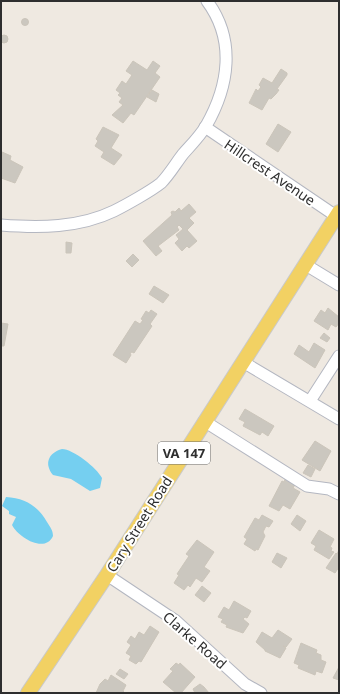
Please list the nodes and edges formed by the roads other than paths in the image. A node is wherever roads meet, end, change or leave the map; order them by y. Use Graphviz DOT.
graph roads {
  1 [pos="207,1"];
  2 [pos="205,127"];
  3 [pos="338,214"];
  4 [pos="1,225"];
  5 [pos="306,265"];
  6 [pos="339,285"];
  7 [pos="339,356"];
  8 [pos="243,362"];
  9 [pos="310,401"];
  10 [pos="339,419"];
  11 [pos="204,421"];
  12 [pos="339,494"];
  13 [pos="107,575"];
  14 [pos="247,688"];
  15 [pos="28,693"];
  16 [pos="261,693"];
  1 -- 2 [label="street"];
  2 -- 3 [label="street, Hillcrest Avenue"];
  2 -- 4 [label="street"];
  3 -- 5 [label="main road, Cary Street Road / VA 147"];
  5 -- 6 [label="street"];
  5 -- 8 [label="main road, Cary Street Road / VA 147"];
  7 -- 9 [label="street"];
  8 -- 9 [label="street"];
  8 -- 11 [label="main road, Cary Street Road / VA 147"];
  9 -- 10 [label="street"];
  11 -- 12 [label="street"];
  11 -- 13 [label="main road, Cary Street Road / VA 147"];
  13 -- 14 [label="street, Clarke Road"];
  13 -- 15 [label="main road, Cary Street Road / VA 147"];
  14 -- 16 [label="street, Clarke Road"];
}
